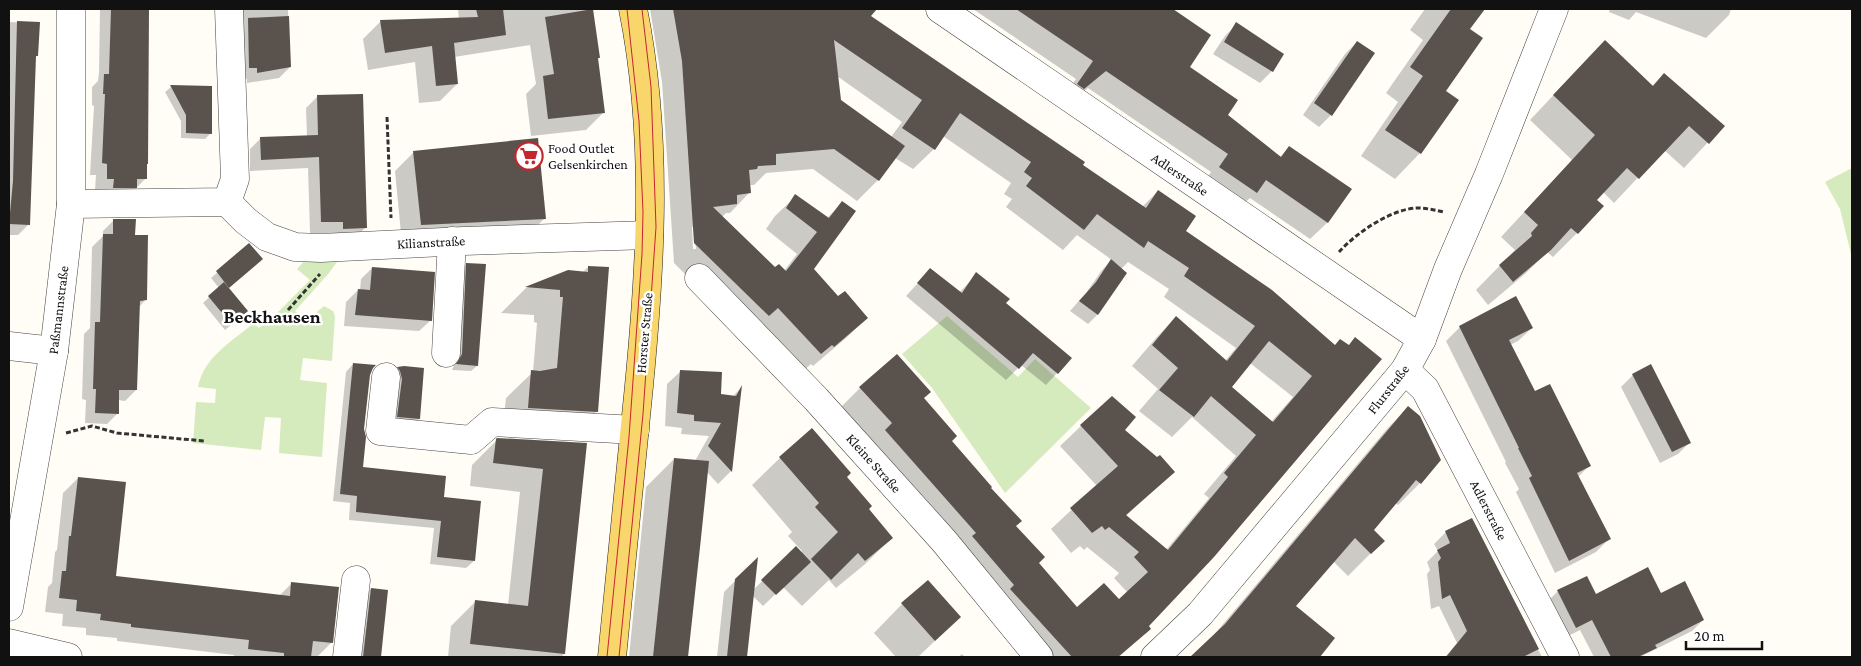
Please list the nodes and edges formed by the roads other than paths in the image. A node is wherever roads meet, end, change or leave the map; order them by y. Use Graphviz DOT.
graph roads {
  1 [pos="71,9"];
  2 [pos="230,9"];
  3 [pos="633,9"];
  4 [pos="940,9"];
  5 [pos="1554,9"];
  6 [pos="227,202"];
  7 [pos="71,204"];
  8 [pos="649,235"];
  9 [pos="452,241"];
  10 [pos="699,278"];
  11 [pos="1422,339"];
  12 [pos="9,346"];
  13 [pos="54,351"];
  14 [pos="446,354"];
  15 [pos="1405,370"];
  16 [pos="386,377"];
  17 [pos="635,430"];
  18 [pos="356,580"];
  19 [pos="9,607"];
  20 [pos="9,643"];
  21 [pos="68,657"];
  22 [pos="347,657"];
  23 [pos="612,657"];
  24 [pos="1040,657"];
  25 [pos="1155,657"];
  26 [pos="1565,657"];
  1 -- 7 [label="street, Paßmannstraße"];
  2 -- 6 [label="street"];
  3 -- 8 [label="main road, Horster Straße"];
  4 -- 11 [label="street, Adlerstraße"];
  5 -- 11 [label="street, Flurstraße"];
  6 -- 7 [label="street"];
  6 -- 9 [label="street, Kilianstraße"];
  7 -- 13 [label="street, Paßmannstraße"];
  8 -- 9 [label="street, Kilianstraße"];
  8 -- 17 [label="main road, Horster Straße"];
  9 -- 14 [label="street"];
  10 -- 24 [label="street, Kleine Straße"];
  11 -- 15 [label="street, Flurstraße"];
  12 -- 13 [label="street"];
  13 -- 19 [label="street, Paßmannstraße"];
  15 -- 25 [label="street, Flurstraße"];
  15 -- 26 [label="street, Adlerstraße"];
  16 -- 17 [label="street"];
  17 -- 23 [label="main road, Horster Straße"];
  18 -- 22 [label="street"];
  20 -- 21 [label="street"];
}
